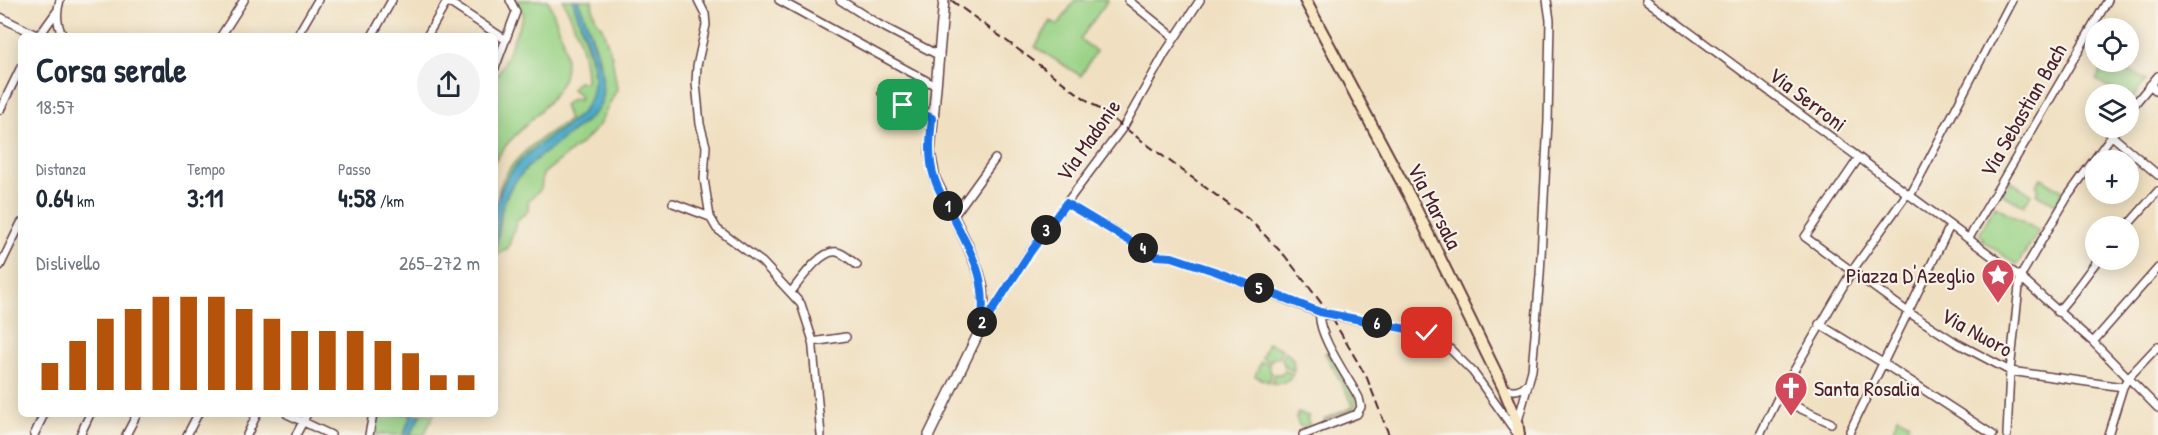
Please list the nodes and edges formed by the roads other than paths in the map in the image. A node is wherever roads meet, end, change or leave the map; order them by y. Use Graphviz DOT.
graph roads {
  1 [pos="60,0"];
  2 [pos="244,0"];
  3 [pos="318,0"];
  4 [pos="392,0"];
  5 [pos="510,0"];
  6 [pos="698,0"];
  7 [pos="779,0"];
  8 [pos="840,0"];
  9 [pos="944,0"];
  10 [pos="1128,0"];
  11 [pos="1200,0"];
  12 [pos="1305,0"];
  13 [pos="1547,0"];
  14 [pos="1646,0"];
  15 [pos="2012,0"];
  16 [pos="2108,0"];
  17 [pos="447,1"];
  18 [pos="57,11"];
  19 [pos="0,17"];
  20 [pos="33,33"];
  21 [pos="41,33"];
  22 [pos="61,33"];
  23 [pos="223,33"];
  24 [pos="299,33"];
  25 [pos="374,33"];
  26 [pos="429,33"];
  27 [pos="495,33"];
  28 [pos="498,35"];
  29 [pos="1175,38"];
  30 [pos="506,40"];
  31 [pos="940,56"];
  32 [pos="498,60"];
  33 [pos="18,73"];
  34 [pos="2158,75"];
  35 [pos="2150,85"];
  36 [pos="936,86"];
  37 [pos="2158,92"];
  38 [pos="882,93"];
  39 [pos="2139,98"];
  40 [pos="0,110"];
  41 [pos="932,118"];
  42 [pos="2110,138"];
  43 [pos="2115,138"];
  44 [pos="995,159"];
  45 [pos="1858,159"];
  46 [pos="2158,175"];
  47 [pos="2158,191"];
  48 [pos="1908,195"];
  49 [pos="673,203"];
  50 [pos="1066,203"];
  51 [pos="2136,216"];
  52 [pos="710,217"];
  53 [pos="953,217"];
  54 [pos="1950,226"];
  55 [pos="18,229"];
  56 [pos="1969,238"];
  57 [pos="857,265"];
  58 [pos="0,266"];
  59 [pos="2158,268"];
  60 [pos="2089,270"];
  61 [pos="1851,272"];
  62 [pos="2020,277"];
  63 [pos="791,292"];
  64 [pos="1320,312"];
  65 [pos="1908,312"];
  66 [pos="2057,312"];
  67 [pos="1820,324"];
  68 [pos="981,328"];
  69 [pos="846,337"];
  70 [pos="812,342"];
  71 [pos="2093,342"];
  72 [pos="2158,346"];
  73 [pos="1883,363"];
  74 [pos="2010,371"];
  75 [pos="2128,378"];
  76 [pos="1530,381"];
  77 [pos="2123,387"];
  78 [pos="1504,389"];
  79 [pos="1778,398"];
  80 [pos="2158,408"];
  81 [pos="43,417"];
  82 [pos="89,417"];
  83 [pos="135,417"];
  84 [pos="196,417"];
  85 [pos="256,417"];
  86 [pos="293,417"];
  87 [pos="306,417"];
  88 [pos="372,417"];
  89 [pos="303,422"];
  90 [pos="1831,423"];
  91 [pos="1850,431"];
  92 [pos="1517,432"];
  93 [pos="34,435"];
  94 [pos="80,435"];
  95 [pos="126,435"];
  96 [pos="187,435"];
  97 [pos="247,435"];
  98 [pos="296,435"];
  99 [pos="331,435"];
  100 [pos="369,435"];
  101 [pos="821,435"];
  102 [pos="929,435"];
  103 [pos="1303,435"];
  104 [pos="1760,435"];
  105 [pos="1993,435"];
  106 [pos="2007,435"];
  107 [pos="2108,435"];
  1 -- 18 [label="street"];
  2 -- 23 [label="street"];
  3 -- 24 [label="street"];
  4 -- 25 [label="street"];
  5 -- 30 [label="street"];
  6 -- 52 [label="street"];
  7 -- 36 [label="street"];
  8 -- 31 [label="street"];
  9 -- 31 [label="street"];
  10 -- 29 [label="street"];
  11 -- 29 [label="street, Via Madonie"];
  12 -- 78 [label="main road, Via Marsala"];
  13 -- 76 [label="street"];
  14 -- 45 [label="street, Via Serroni"];
  15 -- 48 [label="street"];
  16 -- 56 [label="street, Via Sebastian Bach"];
  17 -- 26 [label="street"];
  17 -- 27 [label="street"];
  18 -- 21 [label="street"];
  18 -- 22 [label="street"];
  19 -- 20 [label="street"];
  28 -- 30 [label="street"];
  29 -- 50 [label="street, Via Madonie"];
  30 -- 32 [label="street"];
  31 -- 36 [label="street"];
  33 -- 40 [label="street"];
  34 -- 35 [label="street"];
  35 -- 37 [label="street"];
  35 -- 39 [label="street"];
  36 -- 41 [label="street"];
  38 -- 41 [label="street"];
  41 -- 53 [label="street"];
  42 -- 62 [label="street"];
  43 -- 46 [label="street"];
  44 -- 53 [label="street"];
  45 -- 48 [label="street, Via Serroni"];
  45 -- 61 [label="street, Via Nuoro"];
  47 -- 51 [label="street"];
  48 -- 54 [label="street, Via Serroni"];
  48 -- 61 [label="street"];
  49 -- 52 [label="street"];
  50 -- 64 [label="street"];
  50 -- 68 [label="street, Via Madonie"];
  52 -- 63 [label="street"];
  53 -- 68 [label="street"];
  54 -- 56 [label="street"];
  54 -- 65 [label="street"];
  55 -- 58 [label="street"];
  56 -- 62 [label="street"];
  57 -- 63 [label="street"];
  59 -- 71 [label="street"];
  60 -- 66 [label="street"];
  61 -- 65 [label="street, Via Nuoro"];
  61 -- 67 [label="street"];
  62 -- 66 [label="street"];
  62 -- 74 [label="street"];
  63 -- 70 [label="street"];
  64 -- 92 [label="street"];
  64 -- 103 [label="street"];
  65 -- 73 [label="street"];
  65 -- 74 [label="street, Via Nuoro"];
  66 -- 71 [label="street"];
  67 -- 73 [label="street"];
  67 -- 79 [label="street"];
  68 -- 102 [label="street"];
  69 -- 70 [label="street"];
  70 -- 101 [label="street"];
  71 -- 75 [label="street"];
  72 -- 75 [label="street"];
  73 -- 91 [label="street"];
  73 -- 105 [label="street"];
  74 -- 77 [label="street, Via Nuoro"];
  74 -- 106 [label="street"];
  75 -- 77 [label="street"];
  75 -- 80 [label="street"];
  76 -- 78 [label="street"];
  76 -- 92 [label="street"];
  77 -- 107 [label="street"];
  78 -- 92 [label="main road, Via Marsala"];
  79 -- 90 [label="street"];
  79 -- 104 [label="street"];
  81 -- 93 [label="street"];
  82 -- 94 [label="street"];
  83 -- 95 [label="street"];
  84 -- 96 [label="street"];
  85 -- 97 [label="street"];
  86 -- 89 [label="street"];
  87 -- 89 [label="street"];
  88 -- 100 [label="street"];
  89 -- 98 [label="street"];
  89 -- 99 [label="street"];
}
